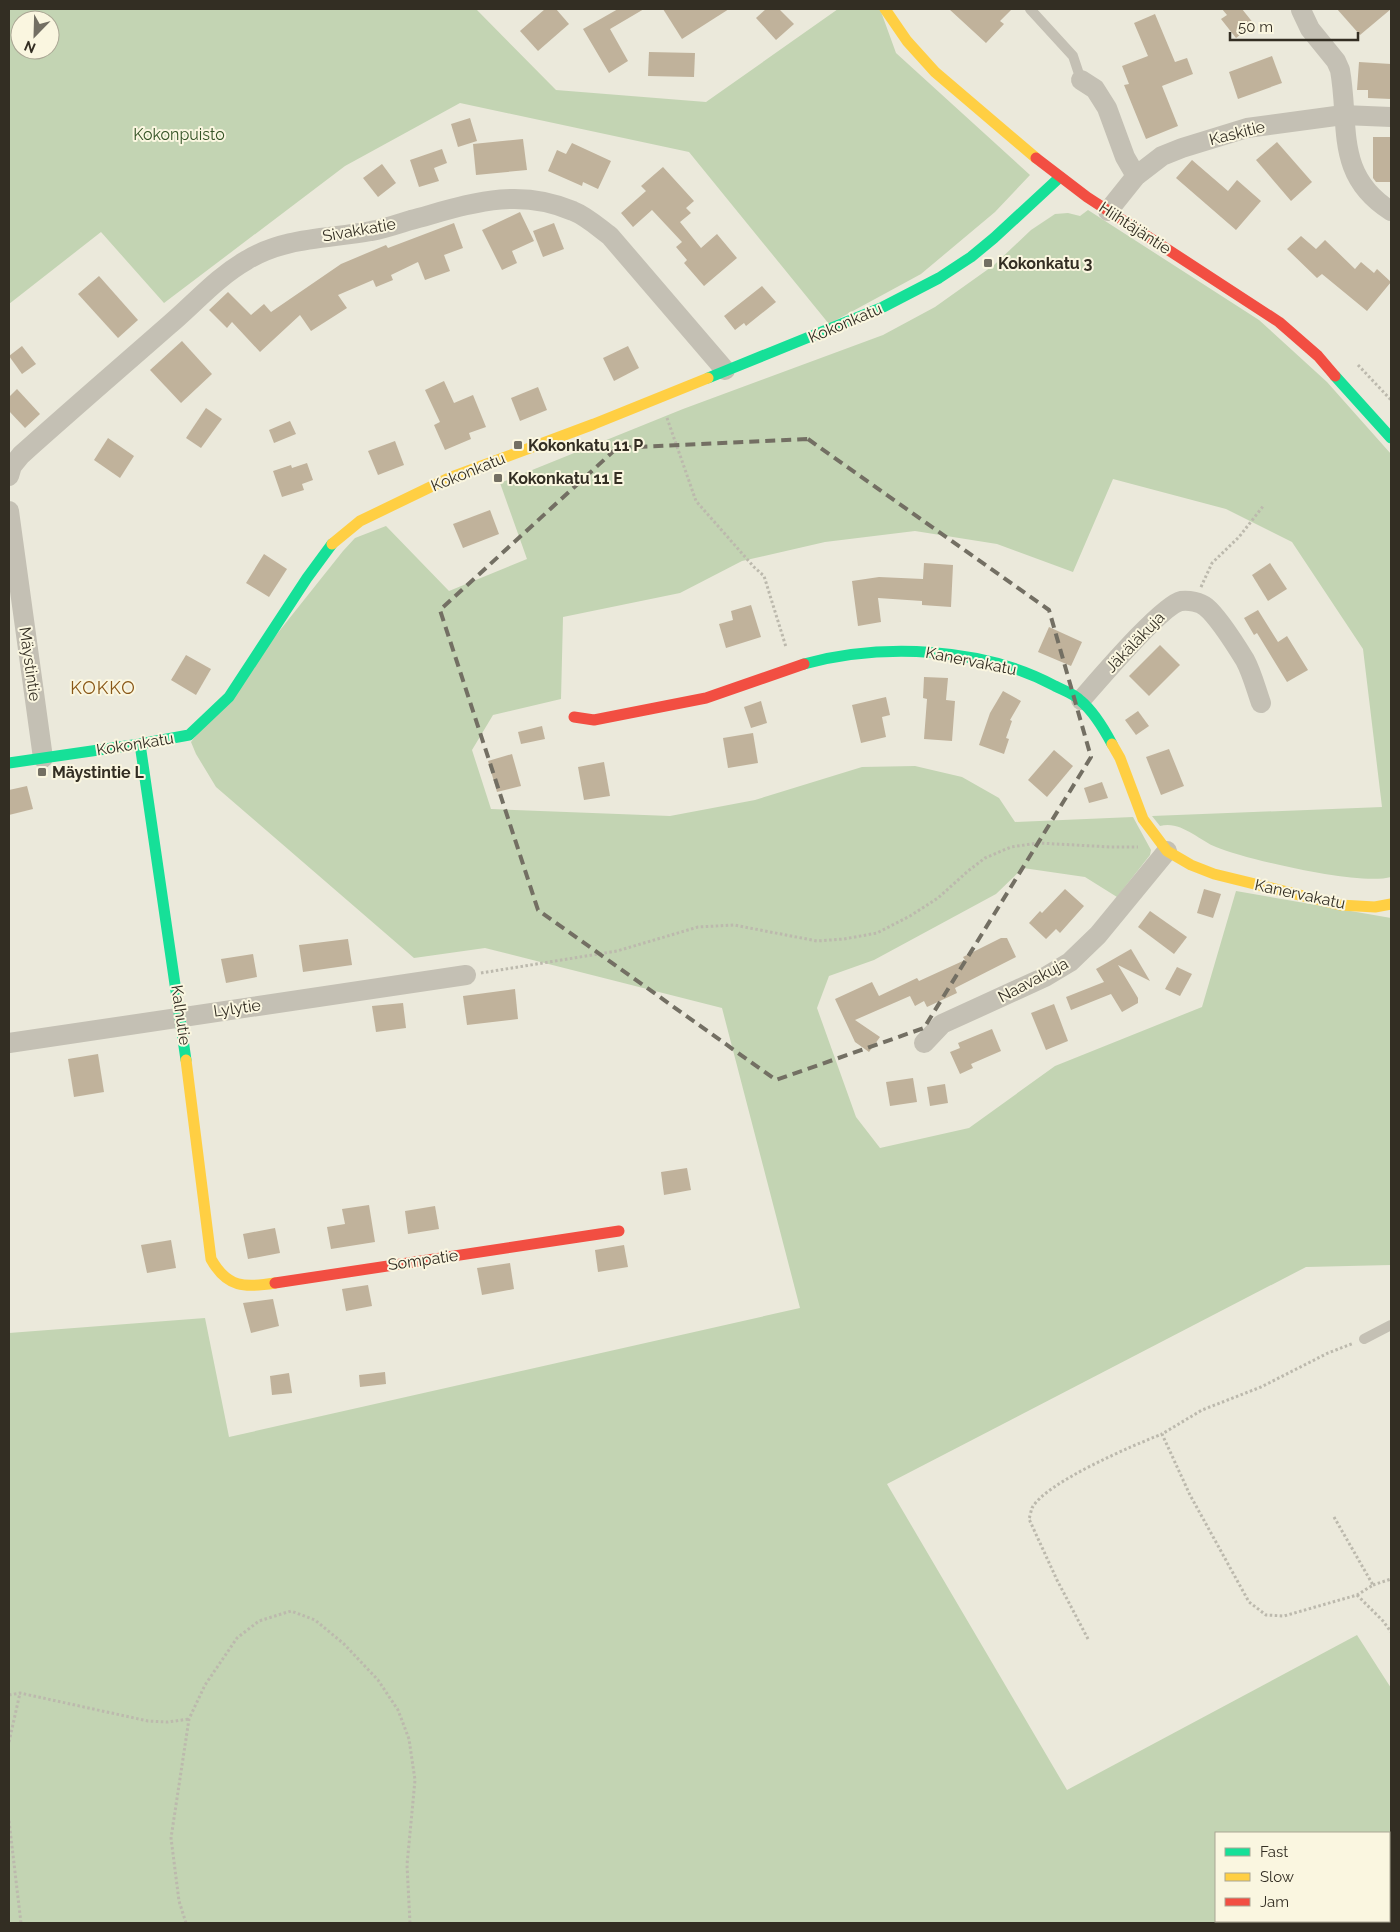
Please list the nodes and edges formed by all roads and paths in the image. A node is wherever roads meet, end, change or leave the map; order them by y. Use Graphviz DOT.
graph roads {
  1 [pos="885,9"];
  2 [pos="1030,9"];
  3 [pos="1301,10"];
  4 [pos="1081,80"];
  5 [pos="1343,115"];
  6 [pos="1391,117"];
  7 [pos="1136,176"];
  8 [pos="1060,177"];
  9 [pos="1108,211"];
  10 [pos="1391,211"];
  11 [pos="725,370"];
  12 [pos="666,416"];
  13 [pos="1391,438"];
  14 [pos="9,476"];
  15 [pos="1264,505"];
  16 [pos="9,511"];
  17 [pos="1195,601"];
  18 [pos="791,667"];
  19 [pos="1081,700"];
  20 [pos="1261,703"];
  21 [pos="574,717"];
  22 [pos="140,744"];
  23 [pos="43,758"];
  24 [pos="9,763"];
  25 [pos="1161,844"];
  26 [pos="1391,904"];
  27 [pos="466,975"];
  28 [pos="182,1016"];
  29 [pos="9,1043"];
  30 [pos="924,1043"];
  31 [pos="620,1231"];
  32 [pos="227,1280"];
  33 [pos="1391,1325"];
  34 [pos="1364,1339"];
  35 [pos="1162,1434"];
  36 [pos="1334,1517"];
  37 [pos="1391,1579"];
  38 [pos="1373,1585"];
  39 [pos="1357,1595"];
  40 [pos="1391,1632"];
  41 [pos="1088,1639"];
  42 [pos="20,1693"];
  43 [pos="9,1695"];
  44 [pos="189,1719"];
  45 [pos="9,1742"];
  46 [pos="9,1821"];
  47 [pos="21,1923"];
  48 [pos="186,1923"];
  49 [pos="410,1923"];
  1 -- 8 [label="street, Hiihtäjäntie"];
  2 -- 4 [label="lane"];
  3 -- 5 [label="street"];
  4 -- 7 [label="street"];
  5 -- 6 [label="street, Kaskitie"];
  5 -- 7 [label="street, Kaskitie"];
  5 -- 10 [label="street"];
  7 -- 9 [label="street, Kaskitie"];
  8 -- 9 [label="street, Hiihtäjäntie"];
  8 -- 11 [label="street, Kokonkatu"];
  9 -- 13 [label="street, Hiihtäjäntie"];
  11 -- 14 [label="street, Sivakkatie"];
  11 -- 22 [label="street, Kokonkatu"];
  12 -- 18 [label="path"];
  15 -- 17 [label="path"];
  16 -- 23 [label="street, Mäystintie"];
  17 -- 19 [label="street, Jäkäläkuja"];
  17 -- 20 [label="street"];
  18 -- 19 [label="street, Kanervakatu"];
  18 -- 21 [label="street, Kanervakatu"];
  19 -- 25 [label="street, Kanervakatu"];
  22 -- 23 [label="street, Kokonkatu"];
  22 -- 28 [label="street, Kalhutie"];
  23 -- 24 [label="street, Kokonkatu"];
  25 -- 26 [label="street, Kanervakatu"];
  25 -- 27 [label="path"];
  25 -- 30 [label="street, Naavakuja"];
  27 -- 28 [label="street, Lylytie"];
  28 -- 29 [label="street, Lylytie"];
  28 -- 32 [label="street, Kalhutie"];
  31 -- 32 [label="street, Sompatie"];
  33 -- 34 [label="lane"];
  34 -- 35 [label="path"];
  35 -- 39 [label="path"];
  35 -- 41 [label="path"];
  36 -- 38 [label="path"];
  37 -- 38 [label="path"];
  38 -- 39 [label="path"];
  39 -- 40 [label="path"];
  42 -- 43 [label="path"];
  42 -- 44 [label="path"];
  42 -- 45 [label="path"];
  44 -- 48 [label="path"];
  44 -- 49 [label="path"];
  46 -- 47 [label="path"];
}
